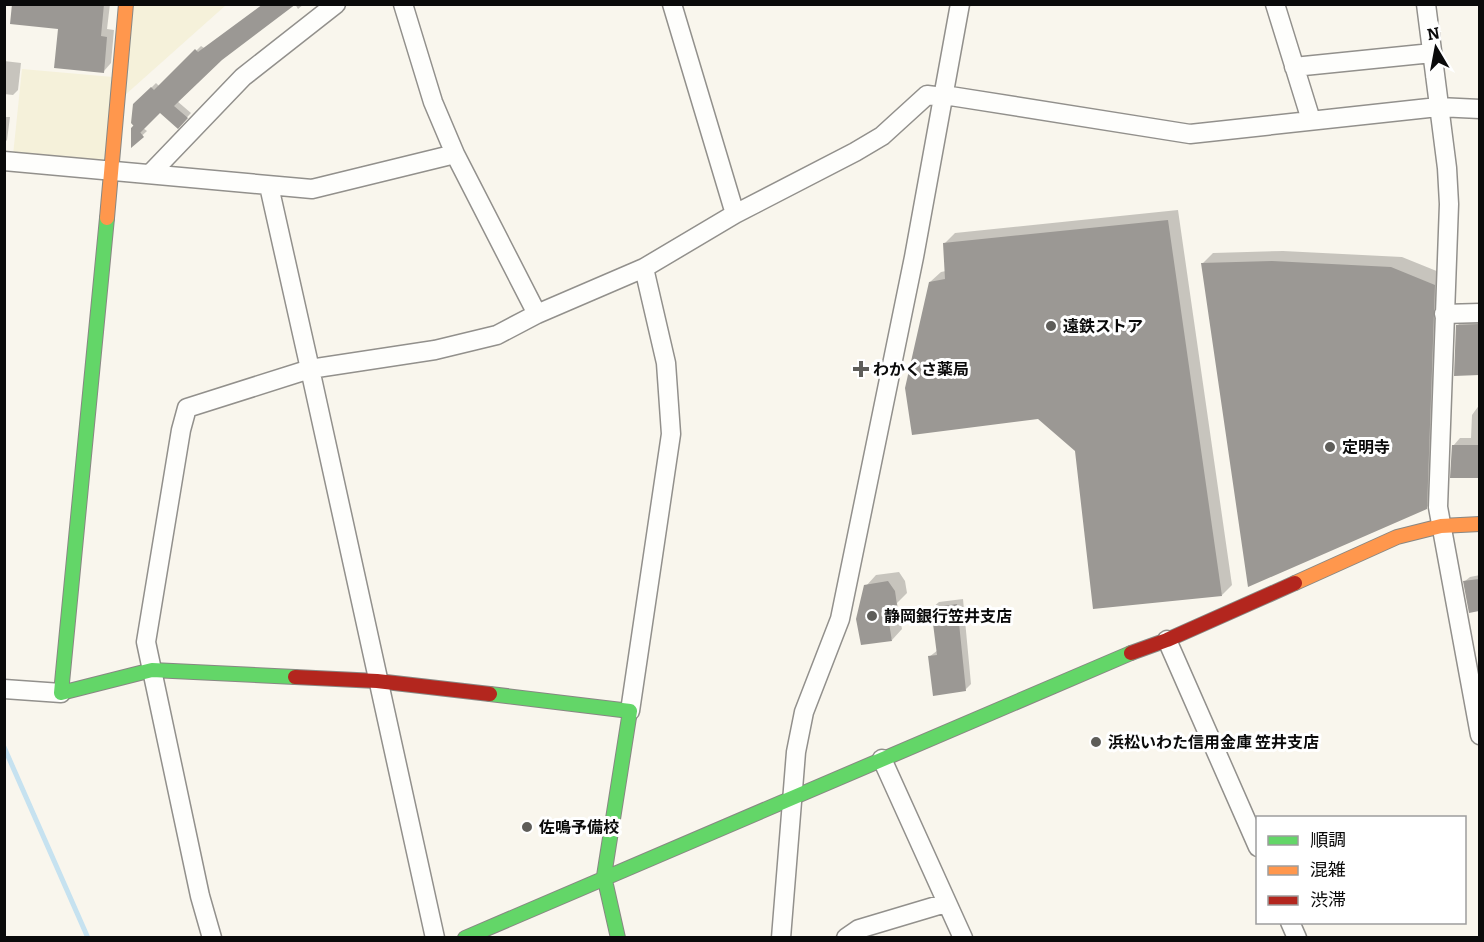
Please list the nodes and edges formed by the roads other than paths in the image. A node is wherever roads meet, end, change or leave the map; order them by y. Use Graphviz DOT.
graph roads {
  1 [pos="126,4"];
  2 [pos="336,4"];
  3 [pos="403,4"];
  4 [pos="672,4"];
  5 [pos="960,4"];
  6 [pos="1275,4"];
  7 [pos="1426,4"];
  8 [pos="1432,53"];
  9 [pos="1294,67"];
  10 [pos="944,96"];
  11 [pos="1438,107"];
  12 [pos="1479,109"];
  13 [pos="1311,120"];
  14 [pos="456,154"];
  15 [pos="4,161"];
  16 [pos="111,171"];
  17 [pos="150,174"];
  18 [pos="269,186"];
  19 [pos="735,214"];
  20 [pos="644,268"];
  21 [pos="1479,313"];
  22 [pos="537,314"];
  23 [pos="1444,314"];
  24 [pos="310,369"];
  25 [pos="1479,524"];
  26 [pos="1441,526"];
  27 [pos="1167,640"];
  28 [pos="152,670"];
  29 [pos="377,681"];
  30 [pos="4,689"];
  31 [pos="61,693"];
  32 [pos="630,711"];
  33 [pos="1479,735"];
  34 [pos="882,759"];
  35 [pos="791,796"];
  36 [pos="1256,845"];
  37 [pos="604,876"];
  38 [pos="946,903"];
  39 [pos="1291,924"];
  40 [pos="212,938"];
  41 [pos="435,938"];
  42 [pos="465,938"];
  43 [pos="618,938"];
  44 [pos="781,938"];
  45 [pos="846,938"];
  46 [pos="963,938"];
  47 [pos="1297,938"];
  1 -- 16 [label="street"];
  2 -- 17 [label="street"];
  3 -- 14 [label="street"];
  4 -- 19 [label="street"];
  5 -- 10 [label="street"];
  6 -- 9 [label="street"];
  7 -- 8 [label="street"];
  8 -- 9 [label="street"];
  8 -- 11 [label="street"];
  9 -- 13 [label="street"];
  10 -- 13 [label="street"];
  10 -- 19 [label="street"];
  10 -- 35 [label="street"];
  11 -- 12 [label="street"];
  11 -- 13 [label="street"];
  11 -- 23 [label="street"];
  14 -- 18 [label="street"];
  14 -- 22 [label="street"];
  15 -- 16 [label="street"];
  16 -- 17 [label="street"];
  16 -- 31 [label="street"];
  17 -- 18 [label="street"];
  18 -- 24 [label="street"];
  19 -- 20 [label="street"];
  20 -- 22 [label="street"];
  20 -- 32 [label="street"];
  21 -- 23 [label="street"];
  22 -- 24 [label="street"];
  23 -- 26 [label="street"];
  24 -- 28 [label="street"];
  24 -- 29 [label="street"];
  25 -- 26 [label="street"];
  26 -- 27 [label="street"];
  26 -- 33 [label="street"];
  27 -- 34 [label="street"];
  27 -- 36 [label="street"];
  28 -- 29 [label="street"];
  28 -- 31 [label="street"];
  28 -- 40 [label="street"];
  29 -- 32 [label="street"];
  29 -- 41 [label="street"];
  30 -- 31 [label="street"];
  32 -- 37 [label="street"];
  34 -- 35 [label="street"];
  34 -- 38 [label="street"];
  35 -- 37 [label="street"];
  35 -- 44 [label="street"];
  37 -- 42 [label="street"];
  37 -- 43 [label="street"];
  38 -- 45 [label="street"];
  38 -- 46 [label="street"];
  39 -- 47 [label="street"];
}
